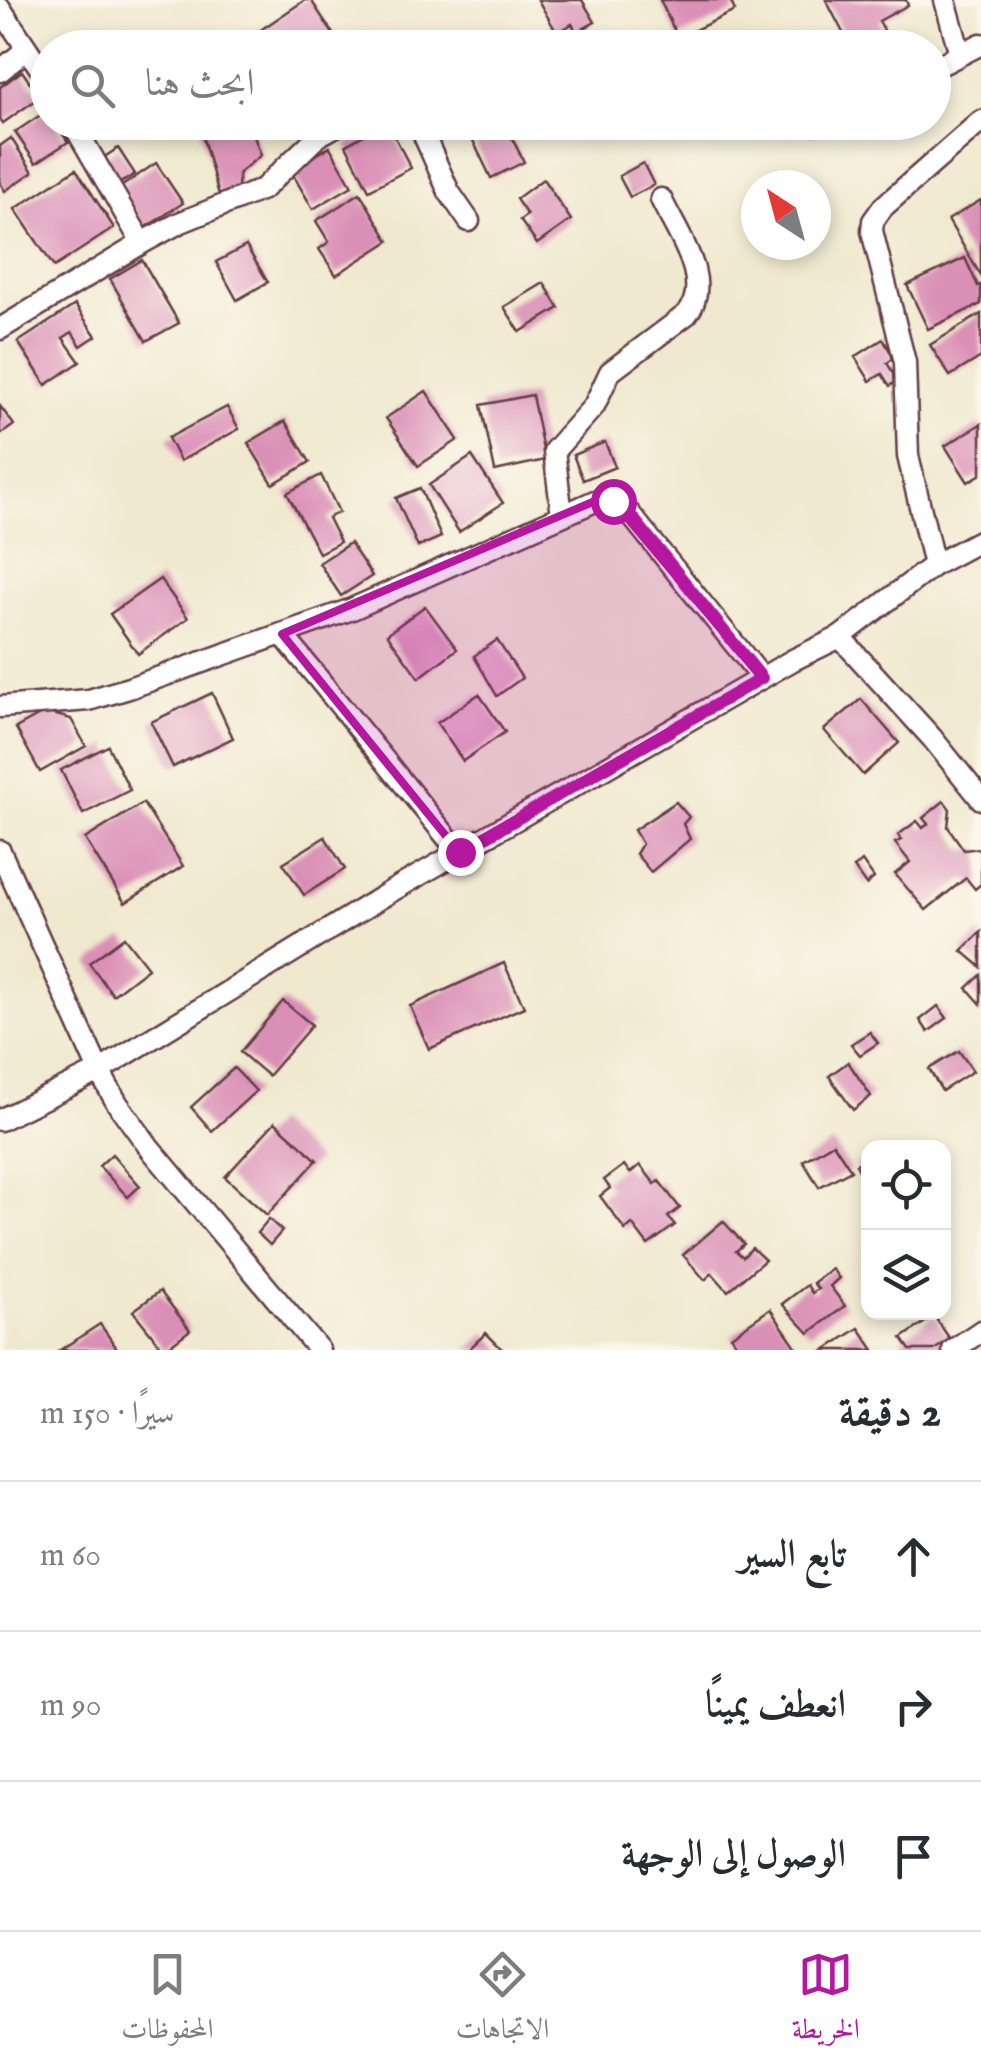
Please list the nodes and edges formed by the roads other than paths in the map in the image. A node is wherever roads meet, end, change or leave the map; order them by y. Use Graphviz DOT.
graph roads {
  1 [pos="945,0"];
  2 [pos="0,8"];
  3 [pos="981,44"];
  4 [pos="28,49"];
  5 [pos="30,52"];
  6 [pos="960,54"];
  7 [pos="951,59"];
  8 [pos="0,70"];
  9 [pos="981,121"];
  10 [pos="82,140"];
  11 [pos="314,140"];
  12 [pos="426,140"];
  13 [pos="661,199"];
  14 [pos="468,221"];
  15 [pos="142,243"];
  16 [pos="0,329"];
  17 [pos="562,515"];
  18 [pos="981,540"];
  19 [pos="934,564"];
  20 [pos="282,634"];
  21 [pos="840,637"];
  22 [pos="762,678"];
  23 [pos="0,708"];
  24 [pos="981,799"];
  25 [pos="0,851"];
  26 [pos="460,852"];
  27 [pos="99,1071"];
  28 [pos="0,1120"];
  29 [pos="981,1331"];
  30 [pos="319,1350"];
  31 [pos="953,1350"];
  1 -- 6 [label="street"];
  2 -- 4 [label="street"];
  3 -- 6 [label="street"];
  4 -- 5 [label="street"];
  4 -- 8 [label="street"];
  6 -- 7 [label="street"];
  9 -- 19 [label="street"];
  10 -- 15 [label="street"];
  11 -- 15 [label="street"];
  12 -- 14 [label="street"];
  13 -- 17 [label="street"];
  15 -- 16 [label="street"];
  17 -- 20 [label="street"];
  17 -- 22 [label="street"];
  18 -- 19 [label="street"];
  19 -- 21 [label="street"];
  20 -- 23 [label="street"];
  20 -- 26 [label="street"];
  21 -- 22 [label="street"];
  21 -- 24 [label="street"];
  22 -- 26 [label="street"];
  25 -- 27 [label="street"];
  26 -- 27 [label="street"];
  27 -- 28 [label="street"];
  27 -- 30 [label="street"];
  29 -- 31 [label="street"];
}
